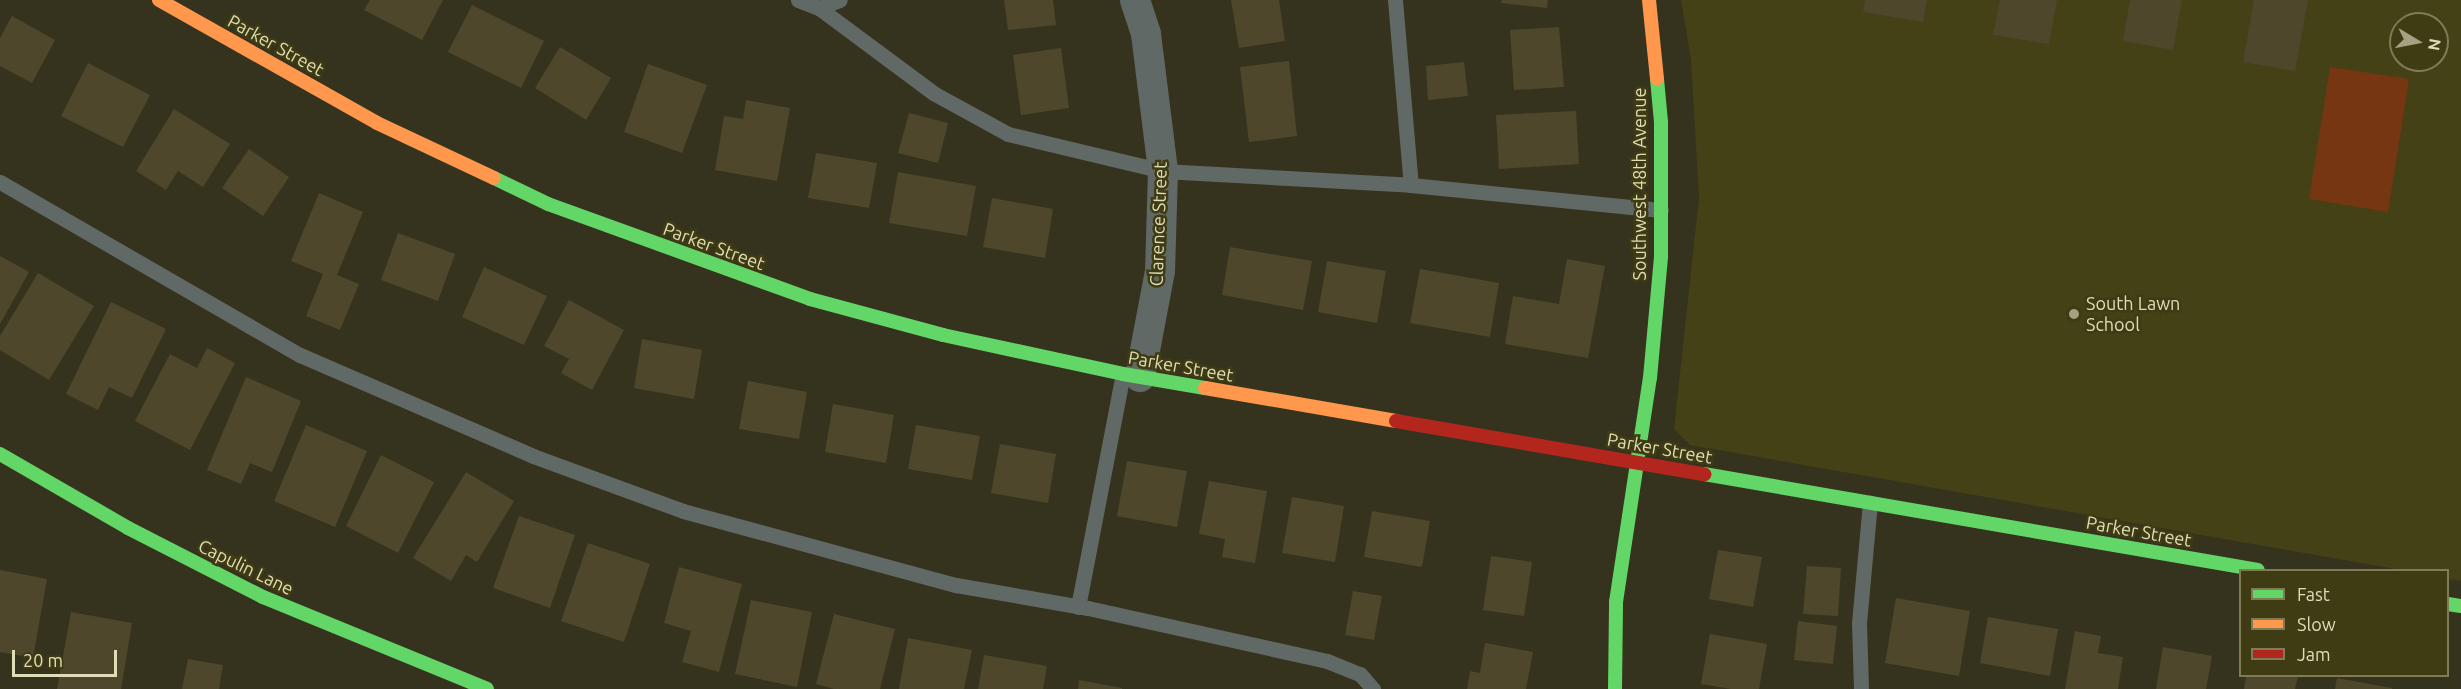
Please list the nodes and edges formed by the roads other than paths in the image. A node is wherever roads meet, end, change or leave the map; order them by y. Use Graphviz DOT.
graph roads {
  1 [pos="159,0"];
  2 [pos="798,0"];
  3 [pos="840,0"];
  4 [pos="1135,0"];
  5 [pos="1395,0"];
  6 [pos="1650,1"];
  7 [pos="819,8"];
  8 [pos="1163,171"];
  9 [pos="0,182"];
  10 [pos="1411,185"];
  11 [pos="1661,210"];
  12 [pos="1131,376"];
  13 [pos="0,454"];
  14 [pos="1638,462"];
  15 [pos="1870,502"];
  16 [pos="2252,569"];
  17 [pos="1078,607"];
  18 [pos="487,689"];
  19 [pos="1373,689"];
  20 [pos="1615,689"];
  21 [pos="1861,689"];
  1 -- 12 [label="main road, Parker Street"];
  2 -- 7 [label="lane"];
  3 -- 7 [label="lane"];
  4 -- 8 [label="street, Clarence Street"];
  5 -- 10 [label="lane"];
  6 -- 11 [label="main road, Southwest 48th Avenue"];
  7 -- 8 [label="lane"];
  8 -- 10 [label="lane"];
  8 -- 12 [label="street, Clarence Street"];
  9 -- 17 [label="lane"];
  10 -- 11 [label="lane"];
  11 -- 14 [label="main road, Southwest 48th Avenue"];
  12 -- 14 [label="main road, Parker Street"];
  12 -- 17 [label="lane"];
  13 -- 18 [label="main road, Capulin Lane"];
  14 -- 15 [label="main road, Parker Street"];
  14 -- 20 [label="main road, Southwest 48th Avenue"];
  15 -- 16 [label="main road, Parker Street"];
  15 -- 21 [label="lane"];
  17 -- 19 [label="lane"];
}
